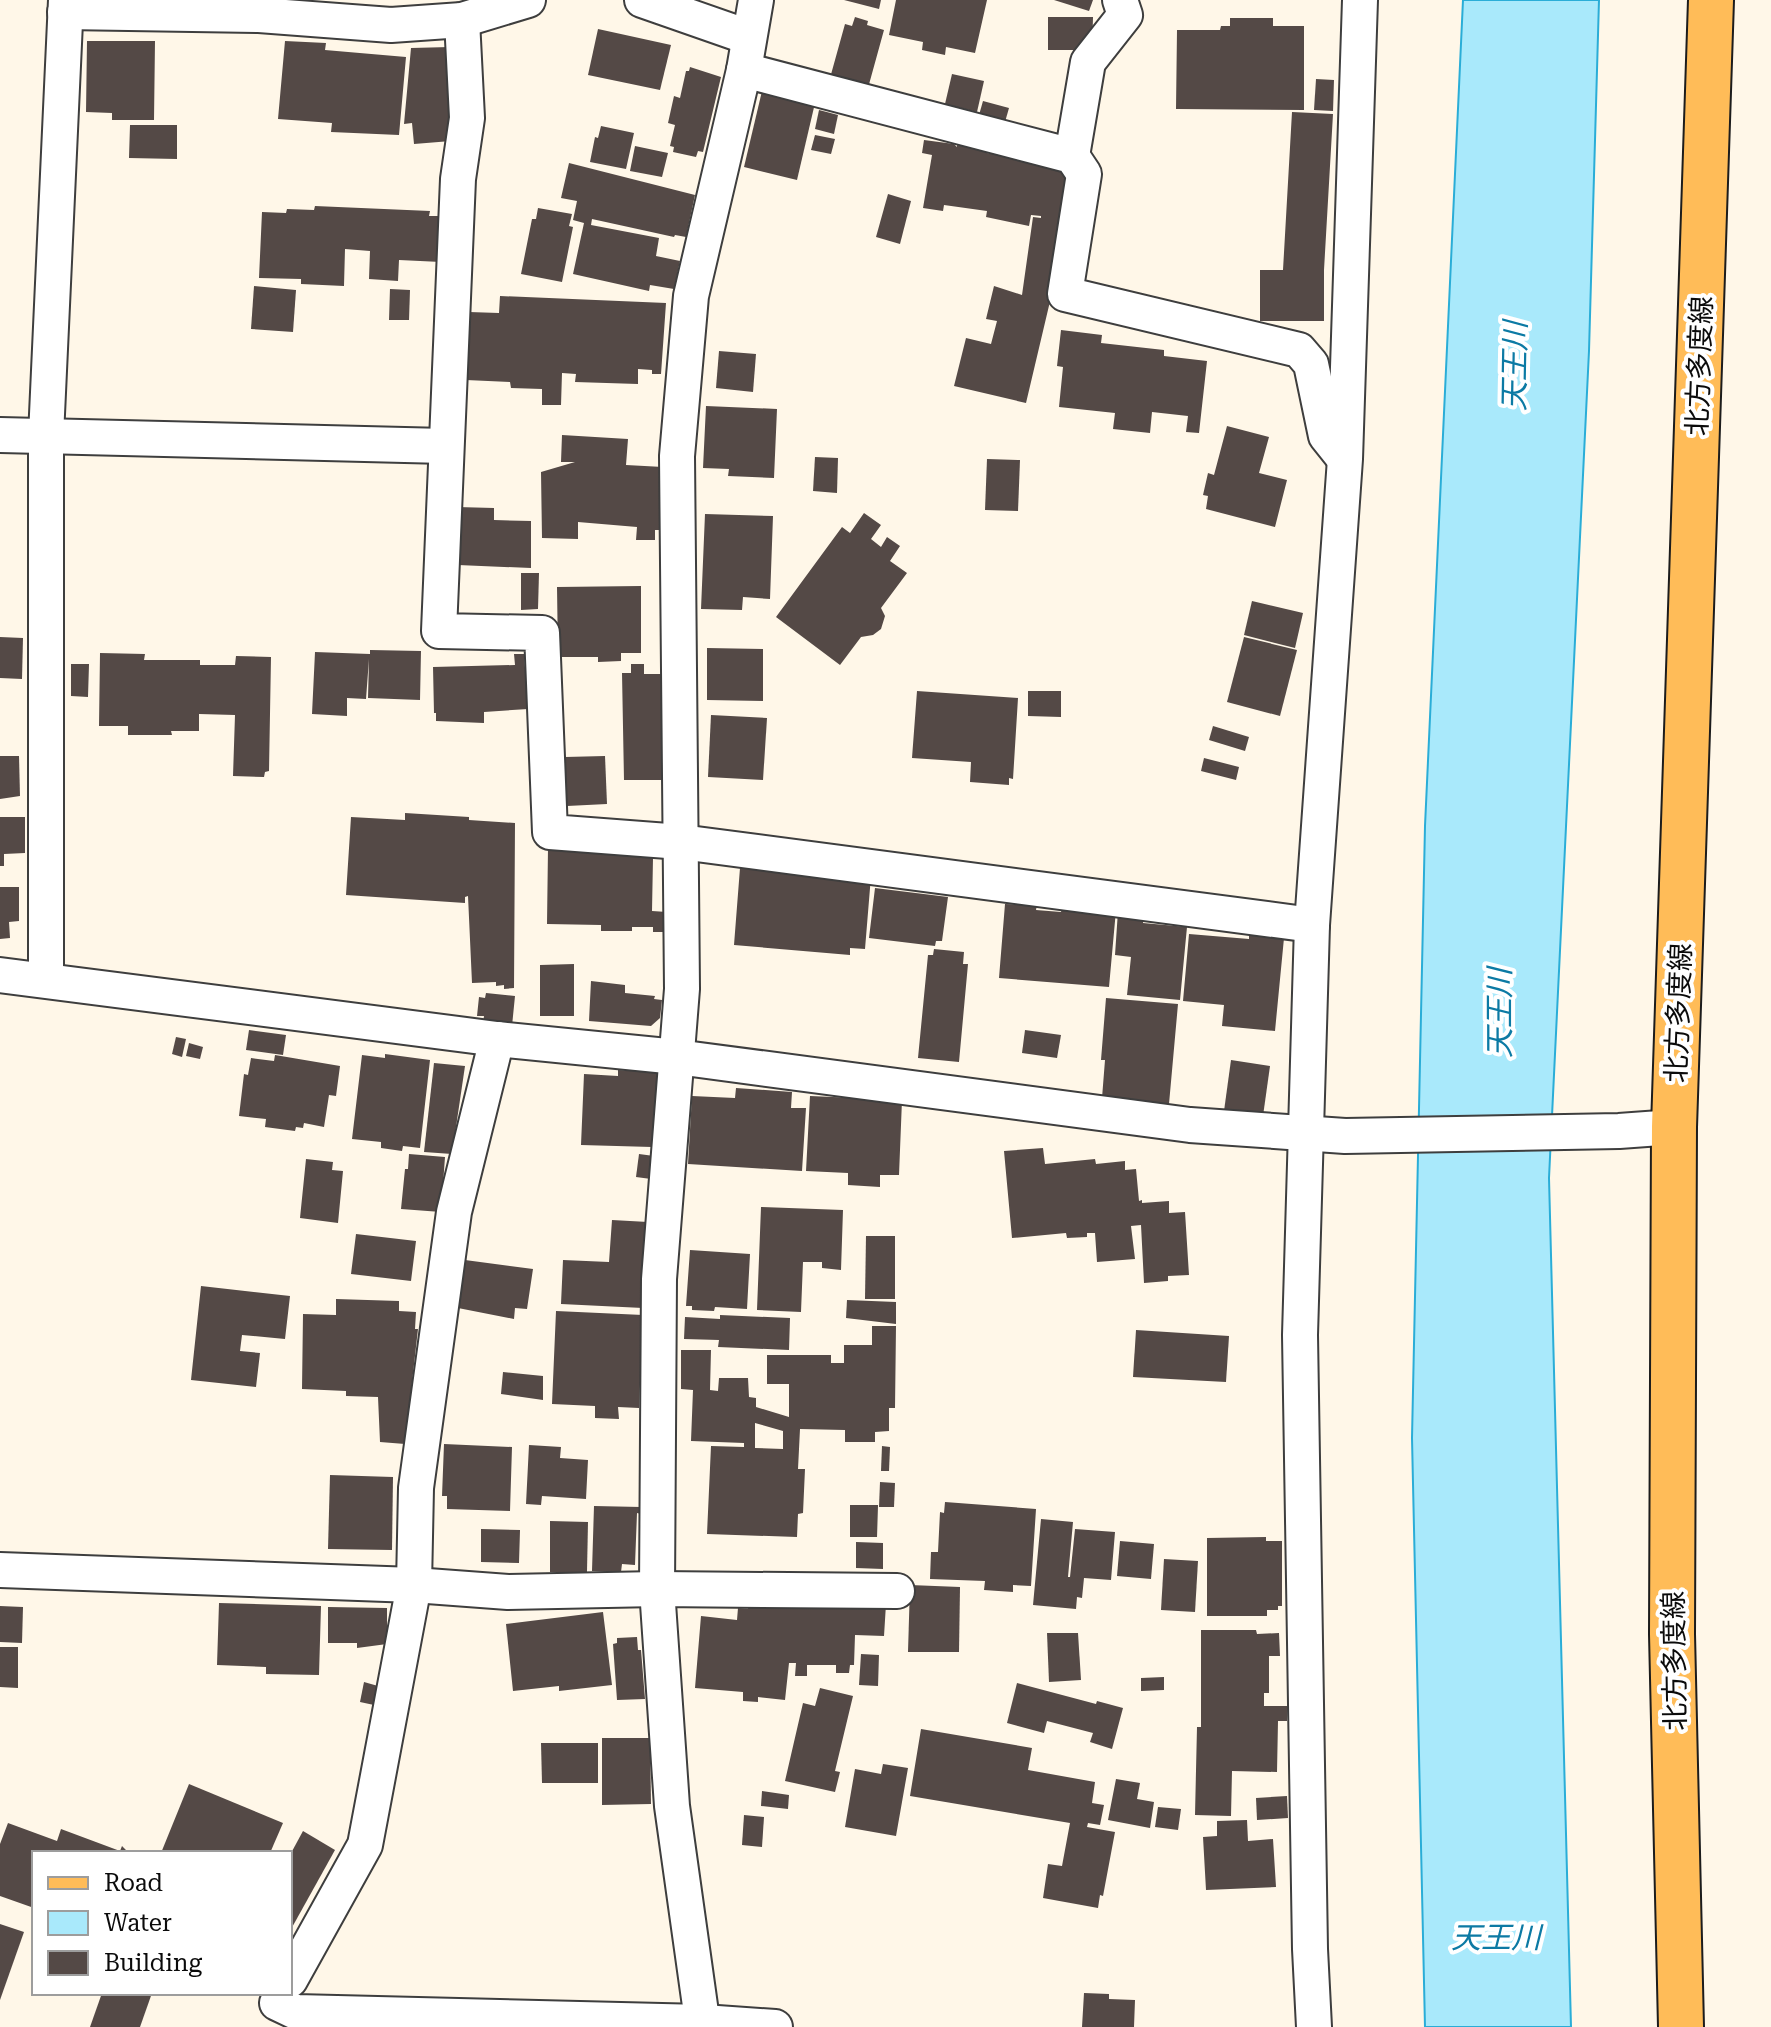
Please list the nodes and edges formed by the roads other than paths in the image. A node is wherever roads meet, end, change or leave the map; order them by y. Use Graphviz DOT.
graph roads {
  1 [pos="528,0"];
  2 [pos="642,0"];
  3 [pos="756,0"];
  4 [pos="1120,0"];
  5 [pos="1360,0"];
  6 [pos="1711,0"];
  7 [pos="66,6"];
  8 [pos="462,20"];
  9 [pos="746,53"];
  10 [pos="1072,156"];
  11 [pos="0,435"];
  12 [pos="46,436"];
  13 [pos="445,446"];
  14 [pos="1345,459"];
  15 [pos="681,842"];
  16 [pos="1312,925"];
  17 [pos="0,975"];
  18 [pos="46,980"];
  19 [pos="497,1039"];
  20 [pos="677,1057"];
  21 [pos="1674,1127"];
  22 [pos="1306,1132"];
  23 [pos="0,1570"];
  24 [pos="414,1585"];
  25 [pos="657,1589"];
  26 [pos="897,1591"];
  27 [pos="292,1974"];
  28 [pos="277,2001"];
  29 [pos="703,2025"];
  30 [pos="775,2027"];
  31 [pos="1314,2027"];
  32 [pos="1681,2027"];
  1 -- 8 [label="street"];
  2 -- 9 [label="street"];
  3 -- 9 [label="street"];
  4 -- 10 [label="street"];
  5 -- 14 [label="street"];
  6 -- 21 [label="main road, 北方多度線"];
  7 -- 8 [label="street"];
  7 -- 12 [label="street"];
  8 -- 13 [label="street"];
  9 -- 10 [label="street"];
  9 -- 15 [label="street"];
  10 -- 14 [label="street"];
  11 -- 12 [label="street"];
  12 -- 13 [label="street"];
  12 -- 18 [label="street"];
  13 -- 15 [label="street"];
  14 -- 16 [label="street"];
  15 -- 16 [label="street"];
  15 -- 20 [label="street"];
  16 -- 22 [label="street"];
  17 -- 18 [label="street"];
  18 -- 19 [label="street"];
  19 -- 20 [label="street"];
  19 -- 24 [label="street"];
  20 -- 22 [label="street"];
  20 -- 25 [label="street"];
  21 -- 22 [label="street"];
  21 -- 32 [label="main road, 北方多度線"];
  22 -- 31 [label="street"];
  23 -- 24 [label="street"];
  24 -- 25 [label="street"];
  24 -- 27 [label="street"];
  25 -- 26 [label="street"];
  25 -- 29 [label="street"];
  28 -- 29 [label="street"];
  29 -- 30 [label="street"];
}
